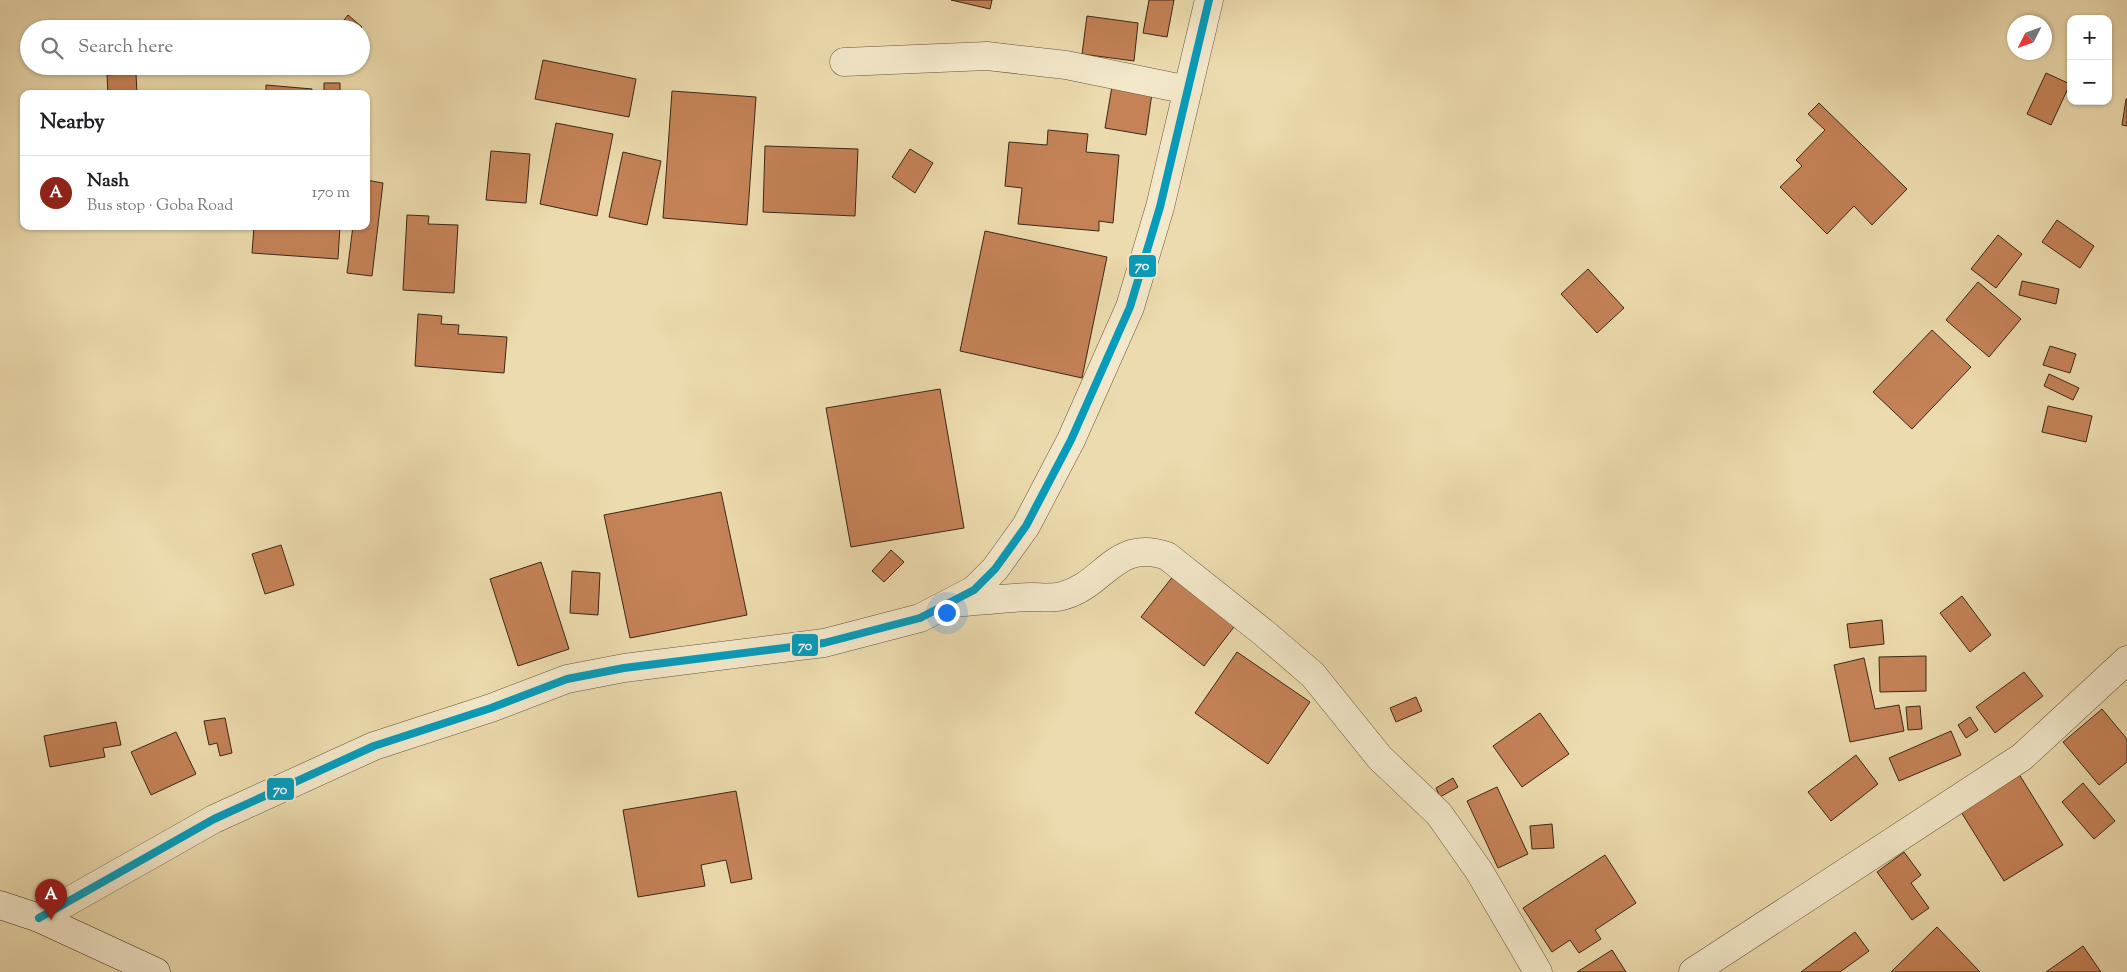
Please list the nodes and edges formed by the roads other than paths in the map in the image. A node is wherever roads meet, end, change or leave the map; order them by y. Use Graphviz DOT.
graph roads {
  1 [pos="1209,0"];
  2 [pos="844,62"];
  3 [pos="1188,90"];
  4 [pos="949,604"];
  5 [pos="2127,660"];
  6 [pos="0,906"];
  7 [pos="39,918"];
  8 [pos="156,972"];
  9 [pos="1538,972"];
  10 [pos="1693,972"];
  1 -- 3 [label="street"];
  2 -- 3 [label="street"];
  3 -- 4 [label="street"];
  4 -- 7 [label="street"];
  4 -- 9 [label="street"];
  5 -- 10 [label="street"];
  6 -- 7 [label="street"];
  7 -- 8 [label="street"];
}
